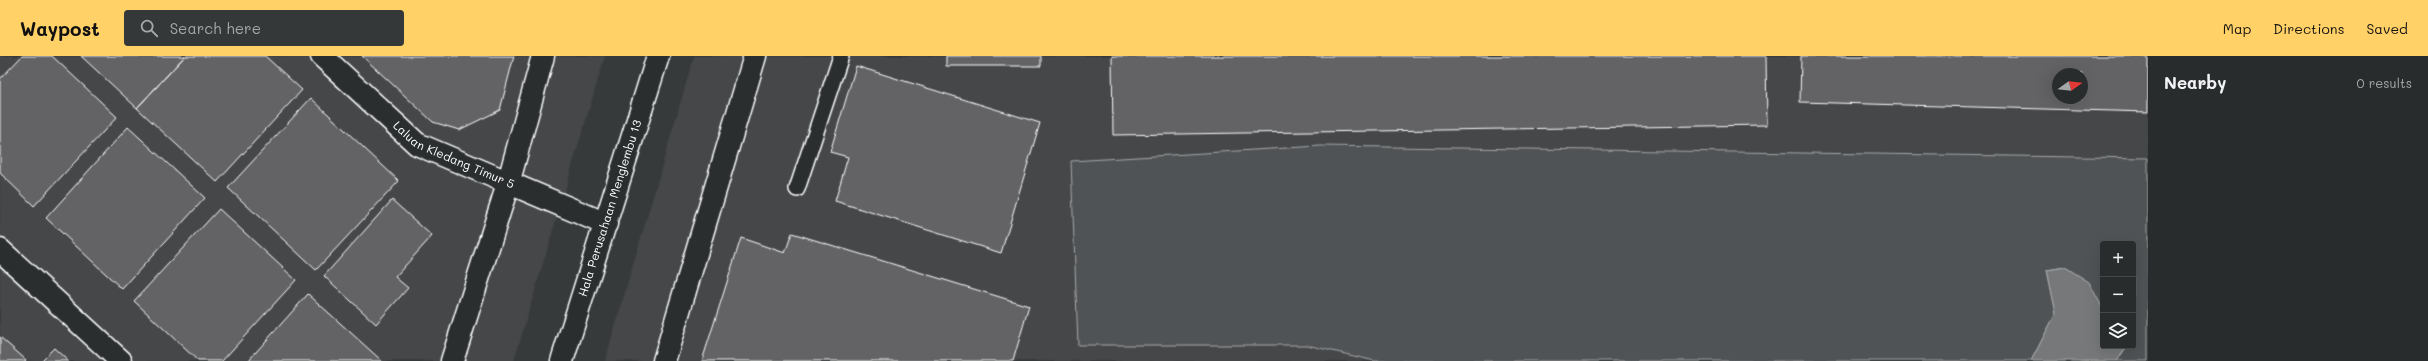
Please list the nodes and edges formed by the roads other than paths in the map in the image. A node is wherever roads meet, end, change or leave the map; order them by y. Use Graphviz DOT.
graph roads {
  1 [pos="322,56"];
  2 [pos="543,56"];
  3 [pos="658,56"];
  4 [pos="755,56"];
  5 [pos="841,56"];
  6 [pos="508,184"];
  7 [pos="797,189"];
  8 [pos="606,224"];
  9 [pos="0,250"];
  10 [pos="121,361"];
  11 [pos="452,361"];
  12 [pos="562,361"];
  13 [pos="664,361"];
  1 -- 6 [label="street, Laluan Kledang Timur 5"];
  2 -- 6 [label="street"];
  3 -- 8 [label="street, Hala Perusahaan Menglembu 13"];
  4 -- 13 [label="street"];
  5 -- 7 [label="lane"];
  6 -- 8 [label="street, Laluan Kledang Timur 5"];
  6 -- 11 [label="street"];
  8 -- 12 [label="street, Hala Perusahaan Menglembu 13"];
  9 -- 10 [label="street"];
}
